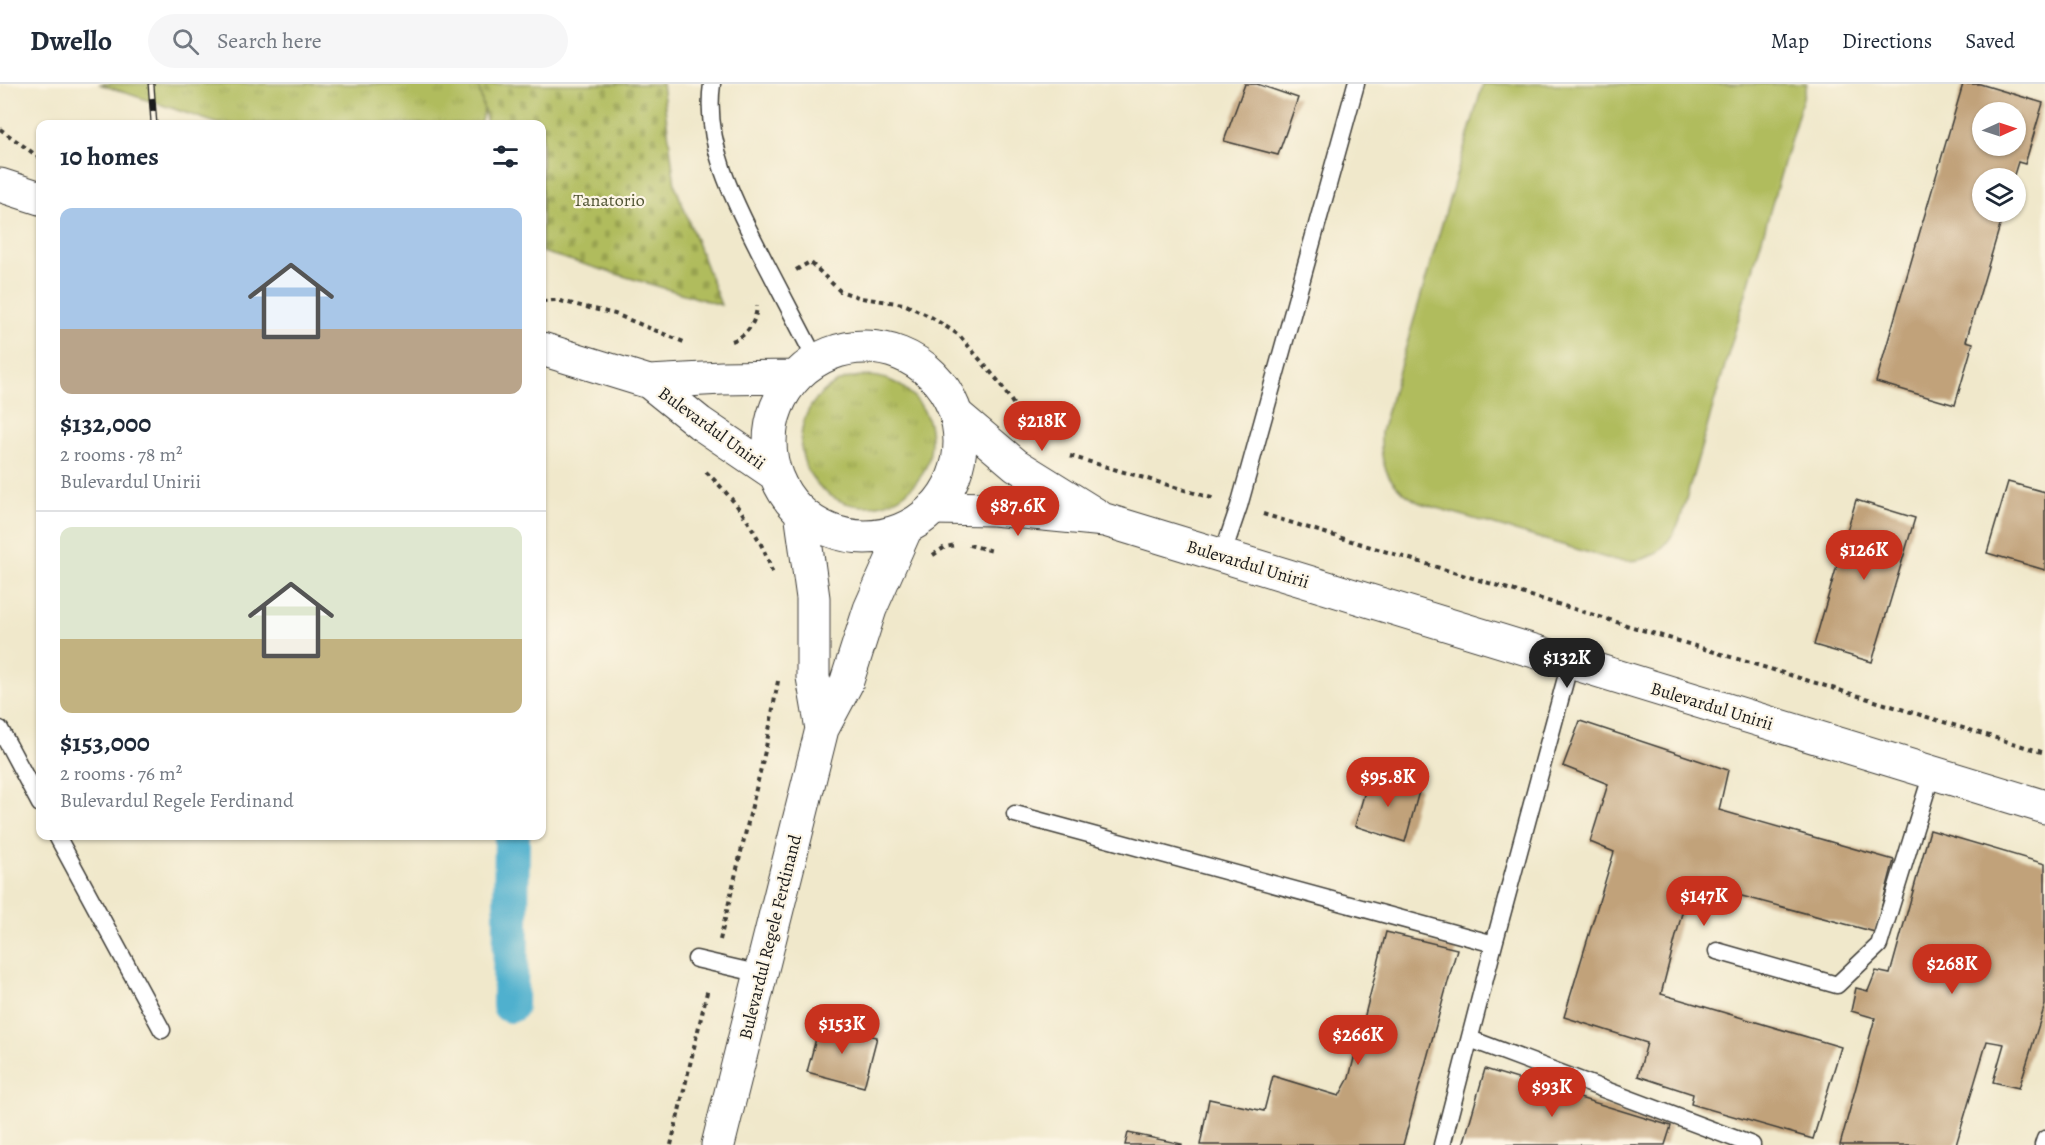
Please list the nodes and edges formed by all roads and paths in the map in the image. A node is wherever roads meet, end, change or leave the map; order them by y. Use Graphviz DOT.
graph roads {
  1 [pos="712,84"];
  2 [pos="1356,84"];
  3 [pos="0,129"];
  4 [pos="36,155"];
  5 [pos="0,185"];
  6 [pos="36,197"];
  7 [pos="546,350"];
  8 [pos="805,368"];
  9 [pos="649,382"];
  10 [pos="957,415"];
  11 [pos="1096,463"];
  12 [pos="706,471"];
  13 [pos="776,474"];
  14 [pos="1239,506"];
  15 [pos="933,508"];
  16 [pos="801,512"];
  17 [pos="1105,520"];
  18 [pos="906,528"];
  19 [pos="993,551"];
  20 [pos="932,555"];
  21 [pos="1222,556"];
  22 [pos="773,578"];
  23 [pos="1570,663"];
  24 [pos="779,673"];
  25 [pos="0,729"];
  26 [pos="822,729"];
  27 [pos="2045,753"];
  28 [pos="1932,773"];
  29 [pos="36,796"];
  30 [pos="2045,807"];
  31 [pos="1015,814"];
  32 [pos="59,840"];
  33 [pos="1494,944"];
  34 [pos="717,951"];
  35 [pos="1718,951"];
  36 [pos="696,959"];
  37 [pos="761,974"];
  38 [pos="709,985"];
  39 [pos="162,1030"];
  40 [pos="1470,1039"];
  41 [pos="2045,1138"];
  42 [pos="671,1145"];
  43 [pos="718,1145"];
  44 [pos="1442,1145"];
  45 [pos="1752,1145"];
  46 [pos="2043,1145"];
  1 -- 8 [label="lane"];
  2 -- 14 [label="lane"];
  3 -- 4 [label="path"];
  5 -- 6 [label="main road"];
  7 -- 9 [label="main road, Bulevardul Unirii"];
  8 -- 9 [label="main road, Bulevardul Unirii"];
  8 -- 10 [label="main road"];
  8 -- 13 [label="main road"];
  9 -- 13 [label="main road, Bulevardul Unirii"];
  10 -- 15 [label="main road"];
  10 -- 17 [label="main road, Bulevardul Unirii"];
  11 -- 14 [label="path"];
  12 -- 22 [label="path"];
  13 -- 16 [label="main road"];
  14 -- 21 [label="lane"];
  14 -- 27 [label="path"];
  15 -- 17 [label="main road, Bulevardul Unirii"];
  15 -- 18 [label="main road"];
  16 -- 18 [label="main road"];
  16 -- 26 [label="main road, Bulevardul Regele Ferdinand"];
  17 -- 21 [label="main road, Bulevardul Unirii"];
  18 -- 26 [label="main road, Bulevardul Regele Ferdinand"];
  19 -- 20 [label="path"];
  21 -- 23 [label="main road, Bulevardul Unirii"];
  23 -- 28 [label="main road, Bulevardul Unirii"];
  23 -- 33 [label="lane"];
  24 -- 34 [label="path"];
  25 -- 29 [label="lane"];
  26 -- 37 [label="main road, Bulevardul Regele Ferdinand"];
  28 -- 30 [label="main road, Bulevardul Unirii"];
  28 -- 35 [label="lane"];
  31 -- 33 [label="lane"];
  32 -- 39 [label="lane"];
  33 -- 40 [label="lane"];
  36 -- 37 [label="lane"];
  37 -- 43 [label="main road, Bulevardul Regele Ferdinand"];
  38 -- 42 [label="path"];
  40 -- 44 [label="lane"];
  40 -- 45 [label="lane"];
  41 -- 46 [label="lane"];
}
